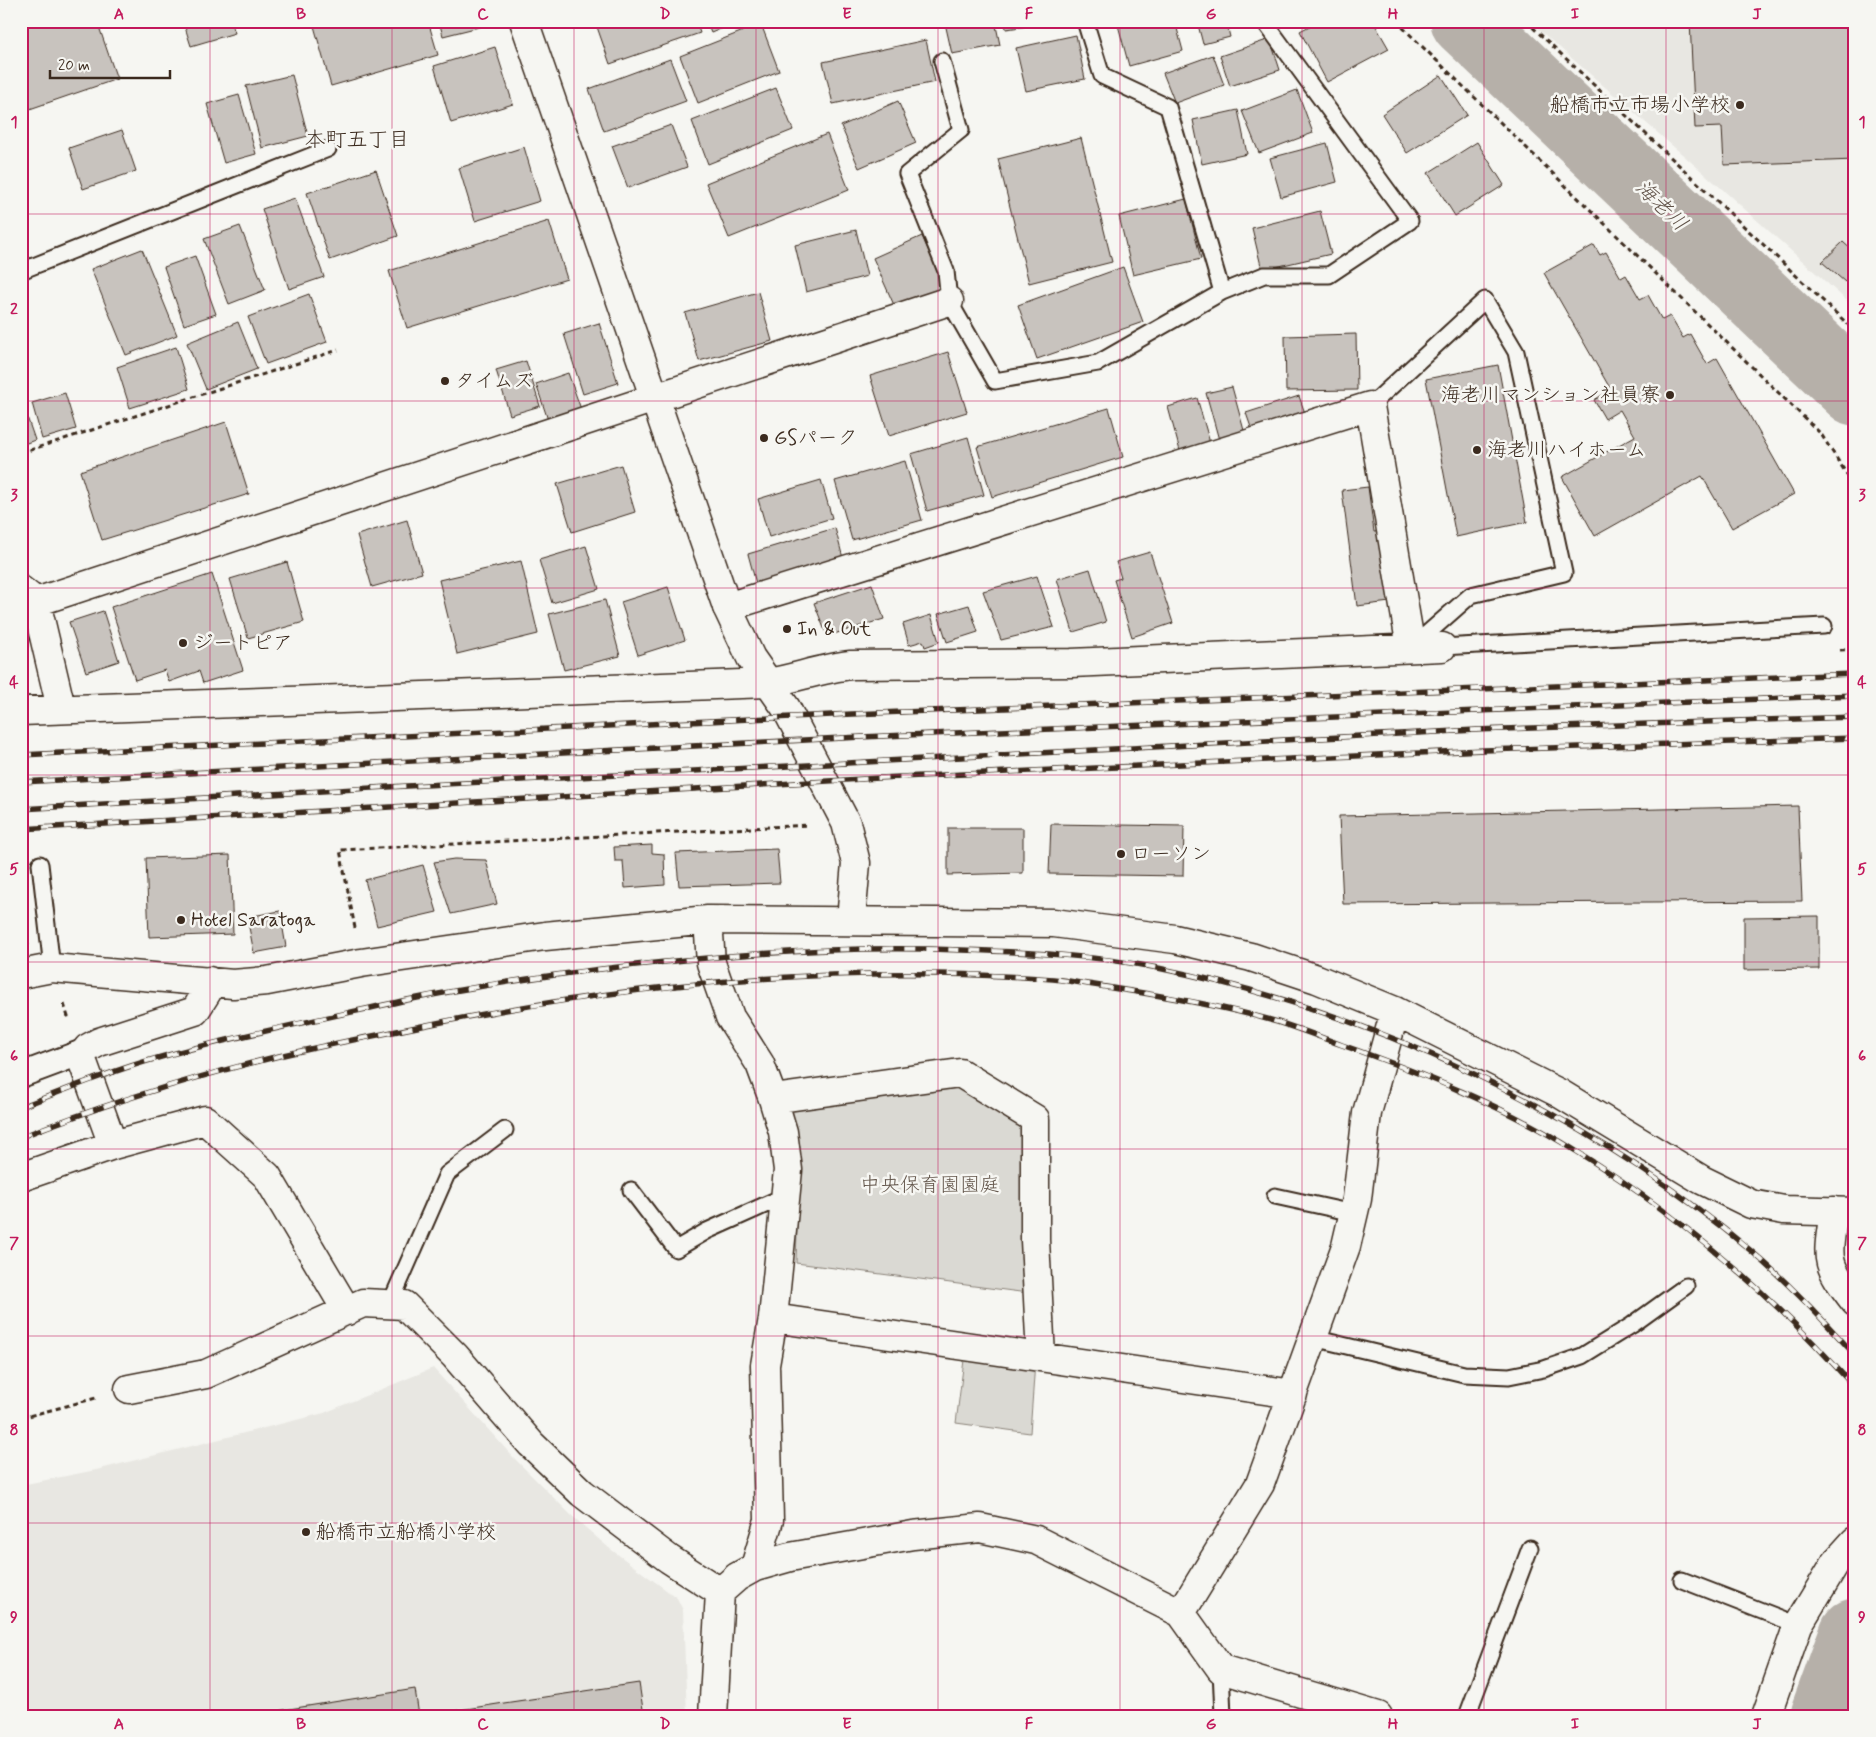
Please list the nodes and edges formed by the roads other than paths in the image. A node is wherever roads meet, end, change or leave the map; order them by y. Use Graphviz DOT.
graph roads {
  1 [pos="524,21"];
  2 [pos="1085,21"];
  3 [pos="1264,21"];
  4 [pos="942,61"];
  5 [pos="328,149"];
  6 [pos="21,271"];
  7 [pos="1222,292"];
  8 [pos="949,302"];
  9 [pos="654,399"];
  10 [pos="1370,406"];
  11 [pos="29,596"];
  12 [pos="727,607"];
  13 [pos="1824,626"];
  14 [pos="1442,647"];
  15 [pos="1411,648"];
  16 [pos="768,683"];
  17 [pos="61,708"];
  18 [pos="21,711"];
  19 [pos="40,864"];
  20 [pos="708,920"];
  21 [pos="851,920"];
  22 [pos="52,968"];
  23 [pos="21,974"];
  24 [pos="209,981"];
  25 [pos="1394,1011"];
  26 [pos="80,1053"];
  27 [pos="21,1075"];
  28 [pos="773,1099"];
  29 [pos="505,1130"];
  30 [pos="113,1145"];
  31 [pos="21,1177"];
  32 [pos="631,1190"];
  33 [pos="785,1196"];
  34 [pos="1276,1196"];
  35 [pos="1844,1212"];
  36 [pos="1353,1213"];
  37 [pos="1686,1286"];
  38 [pos="1855,1302"];
  39 [pos="390,1304"];
  40 [pos="347,1311"];
  41 [pos="773,1318"];
  42 [pos="1313,1338"];
  43 [pos="1041,1357"];
  44 [pos="129,1390"];
  45 [pos="1293,1394"];
  46 [pos="1855,1541"];
  47 [pos="1530,1548"];
  48 [pos="755,1567"];
  49 [pos="1682,1580"];
  50 [pos="720,1592"];
  51 [pos="1181,1613"];
  52 [pos="1798,1625"];
  53 [pos="1221,1669"];
  54 [pos="713,1716"];
  55 [pos="1223,1716"];
  56 [pos="1378,1716"];
  57 [pos="1467,1716"];
  58 [pos="1766,1716"];
  1 -- 9 [label="street"];
  2 -- 7 [label="lane"];
  3 -- 7 [label="lane"];
  4 -- 8 [label="lane"];
  5 -- 6 [label="lane"];
  7 -- 8 [label="lane"];
  8 -- 9 [label="street"];
  9 -- 11 [label="street"];
  9 -- 12 [label="street"];
  10 -- 12 [label="street"];
  10 -- 15 [label="street"];
  10 -- 15 [label="lane"];
  11 -- 17 [label="street"];
  12 -- 16 [label="street"];
  13 -- 14 [label="lane"];
  14 -- 15 [label="street"];
  15 -- 16 [label="street"];
  16 -- 17 [label="street"];
  16 -- 21 [label="street"];
  17 -- 18 [label="street"];
  19 -- 22 [label="lane"];
  20 -- 21 [label="street"];
  20 -- 24 [label="street"];
  20 -- 28 [label="street"];
  21 -- 25 [label="street"];
  22 -- 23 [label="street"];
  22 -- 24 [label="street"];
  24 -- 30 [label="street"];
  25 -- 35 [label="street"];
  25 -- 36 [label="street"];
  26 -- 27 [label="street"];
  28 -- 33 [label="street"];
  28 -- 43 [label="street"];
  29 -- 39 [label="lane"];
  30 -- 31 [label="street"];
  30 -- 40 [label="street"];
  32 -- 33 [label="lane"];
  33 -- 41 [label="street"];
  34 -- 36 [label="lane"];
  35 -- 38 [label="street"];
  36 -- 42 [label="street"];
  37 -- 42 [label="lane"];
  39 -- 40 [label="street"];
  39 -- 50 [label="street"];
  40 -- 44 [label="street"];
  41 -- 43 [label="street"];
  41 -- 48 [label="street"];
  42 -- 45 [label="street"];
  43 -- 45 [label="street"];
  45 -- 51 [label="street"];
  46 -- 52 [label="street"];
  47 -- 57 [label="lane"];
  48 -- 50 [label="street"];
  48 -- 51 [label="street"];
  49 -- 52 [label="lane"];
  50 -- 54 [label="street"];
  51 -- 53 [label="street"];
  52 -- 58 [label="street"];
  53 -- 55 [label="lane"];
  53 -- 56 [label="street"];
}
